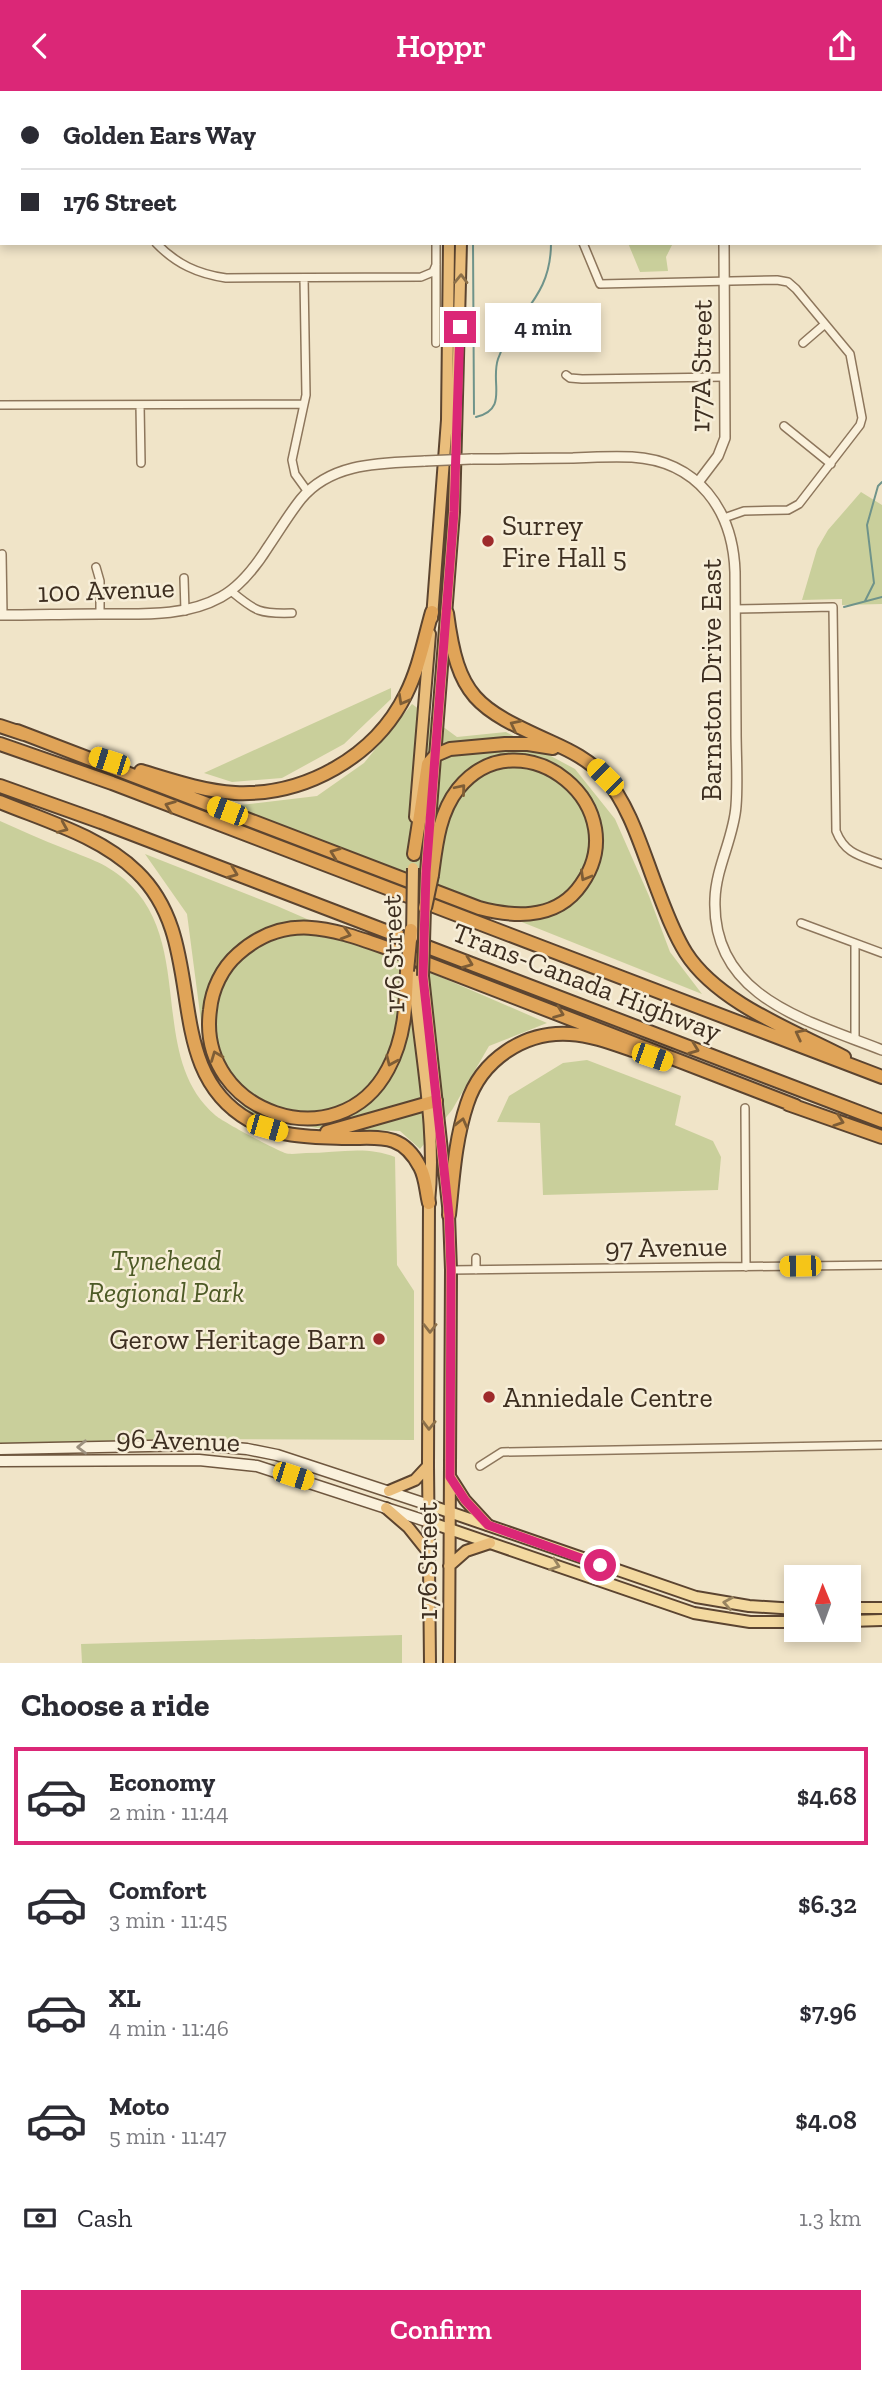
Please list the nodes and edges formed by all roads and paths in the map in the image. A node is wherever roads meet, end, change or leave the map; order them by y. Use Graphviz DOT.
graph roads {
  1 [pos="158,245"];
  2 [pos="436,245"];
  3 [pos="449,245"];
  4 [pos="461,245"];
  5 [pos="584,245"];
  6 [pos="724,245"];
  7 [pos="436,265"];
  8 [pos="304,278"];
  9 [pos="724,282"];
  10 [pos="825,324"];
  11 [pos="436,343"];
  12 [pos="803,343"];
  13 [pos="566,375"];
  14 [pos="725,377"];
  15 [pos="303,404"];
  16 [pos="0,405"];
  17 [pos="140,405"];
  18 [pos="784,426"];
  19 [pos="141,463"];
  20 [pos="831,464"];
  21 [pos="699,481"];
  22 [pos="308,492"];
  23 [pos="724,518"];
  24 [pos="2,554"];
  25 [pos="96,567"];
  26 [pos="184,577"];
  27 [pos="231,591"];
  28 [pos="212,602"];
  29 [pos="735,609"];
  30 [pos="186,611"];
  31 [pos="432,612"];
  32 [pos="292,613"];
  33 [pos="447,613"];
  34 [pos="100,614"];
  35 [pos="1,615"];
  36 [pos="0,726"];
  37 [pos="16,731"];
  38 [pos="0,744"];
  39 [pos="577,754"];
  40 [pos="436,755"];
  41 [pos="0,786"];
  42 [pos="0,802"];
  43 [pos="414,861"];
  44 [pos="882,864"];
  45 [pos="429,874"];
  46 [pos="425,908"];
  47 [pos="801,922"];
  48 [pos="411,930"];
  49 [pos="855,943"];
  50 [pos="882,953"];
  51 [pos="414,973"];
  52 [pos="855,1039"];
  53 [pos="882,1050"];
  54 [pos="882,1077"];
  55 [pos="431,1103"];
  56 [pos="796,1106"];
  57 [pos="745,1108"];
  58 [pos="882,1121"];
  59 [pos="306,1136"];
  60 [pos="882,1137"];
  61 [pos="429,1203"];
  62 [pos="449,1215"];
  63 [pos="476,1258"];
  64 [pos="882,1265"];
  65 [pos="746,1267"];
  66 [pos="451,1270"];
  67 [pos="476,1270"];
  68 [pos="882,1445"];
  69 [pos="0,1449"];
  70 [pos="0,1461"];
  71 [pos="428,1466"];
  72 [pos="480,1466"];
  73 [pos="450,1477"];
  74 [pos="389,1491"];
  75 [pos="429,1505"];
  76 [pos="386,1508"];
  77 [pos="450,1512"];
  78 [pos="429,1522"];
  79 [pos="488,1525"];
  80 [pos="450,1529"];
  81 [pos="490,1543"];
  82 [pos="428,1552"];
  83 [pos="449,1566"];
  84 [pos="784,1608"];
  85 [pos="861,1608"];
  86 [pos="882,1608"];
  87 [pos="882,1620"];
  88 [pos="861,1621"];
  89 [pos="784,1622"];
  90 [pos="430,1663"];
  91 [pos="449,1663"];
  1 -- 8 [label="street"];
  2 -- 7 [label="street"];
  3 -- 31 [label="highway, 176 Street"];
  33 -- 4 [label="highway, 176 Street, one-way"];
  5 -- 9 [label="street"];
  6 -- 9 [label="street, 177A Street"];
  7 -- 8 [label="street"];
  7 -- 11 [label="street"];
  8 -- 15 [label="street"];
  9 -- 10 [label="street"];
  9 -- 14 [label="street, 177A Street"];
  10 -- 12 [label="street"];
  10 -- 20 [label="street"];
  13 -- 14 [label="street"];
  14 -- 21 [label="street, 177A Street"];
  15 -- 17 [label="street"];
  15 -- 22 [label="street"];
  16 -- 17 [label="street"];
  17 -- 19 [label="street"];
  18 -- 20 [label="street"];
  20 -- 23 [label="street"];
  21 -- 22 [label="street, Barnston Drive East, bridge"];
  21 -- 23 [label="street, Barnston Drive East"];
  22 -- 27 [label="street, Barnston Drive East"];
  23 -- 29 [label="street, Barnston Drive East"];
  24 -- 35 [label="street"];
  25 -- 34 [label="street"];
  26 -- 30 [label="street"];
  27 -- 28 [label="street, Barnston Drive East"];
  27 -- 32 [label="street"];
  28 -- 30 [label="street, 100 Avenue"];
  29 -- 44 [label="street"];
  29 -- 52 [label="street, Barnston Drive East"];
  30 -- 34 [label="street, 100 Avenue"];
  31 -- 37 [label="highway, one-way"];
  31 -- 43 [label="highway, 176 Street"];
  39 -- 33 [label="highway, one-way"];
  33 -- 40 [label="highway, 176 Street"];
  34 -- 35 [label="street, 100 Avenue"];
  36 -- 37 [label="highway"];
  45 -- 37 [label="highway, one-way"];
  54 -- 38 [label="highway, Trans-Canada Highway, one-way"];
  39 -- 40 [label="highway"];
  54 -- 39 [label="highway, one-way"];
  40 -- 43 [label="highway"];
  40 -- 45 [label="highway, 176 Street"];
  41 -- 58 [label="highway, Trans-Canada Highway, one-way"];
  42 -- 59 [label="highway, one-way"];
  43 -- 48 [label="highway, 176 Street, bridge"];
  45 -- 46 [label="highway, bridge"];
  46 -- 51 [label="highway, 176 Street, bridge"];
  47 -- 49 [label="street"];
  48 -- 51 [label="highway, bridge"];
  49 -- 50 [label="street"];
  49 -- 52 [label="street"];
  51 -- 55 [label="highway, 176 Street"];
  51 -- 56 [label="highway, one-way"];
  52 -- 53 [label="street, Barnston Drive East"];
  55 -- 59 [label="highway"];
  55 -- 61 [label="highway, 176 Street"];
  55 -- 62 [label="highway, 176 Street"];
  56 -- 60 [label="highway, one-way"];
  62 -- 56 [label="highway, one-way"];
  57 -- 65 [label="street"];
  59 -- 61 [label="highway"];
  61 -- 71 [label="highway, 176 Street, one-way"];
  62 -- 66 [label="highway, 176 Street"];
  63 -- 67 [label="street"];
  64 -- 65 [label="street, 97 Avenue"];
  65 -- 67 [label="street, 97 Avenue"];
  66 -- 67 [label="street, 97 Avenue"];
  66 -- 73 [label="highway, 176 Street"];
  68 -- 72 [label="street"];
  74 -- 69 [label="main road, 96 Avenue, one-way"];
  70 -- 76 [label="main road, 96 Avenue"];
  71 -- 74 [label="highway"];
  71 -- 75 [label="highway, 176 Street"];
  73 -- 77 [label="highway, 176 Street"];
  73 -- 79 [label="highway"];
  74 -- 75 [label="main road, 96 Avenue"];
  75 -- 77 [label="main road"];
  75 -- 78 [label="highway, 176 Street"];
  76 -- 78 [label="main road, 96 Avenue"];
  76 -- 82 [label="highway"];
  77 -- 79 [label="main road"];
  77 -- 80 [label="highway, 176 Street"];
  78 -- 80 [label="main road"];
  78 -- 82 [label="highway, 176 Street"];
  84 -- 79 [label="main road, one-way"];
  80 -- 81 [label="main road"];
  80 -- 83 [label="highway, 176 Street"];
  81 -- 83 [label="highway"];
  81 -- 89 [label="main road, one-way"];
  82 -- 90 [label="highway, 176 Street"];
  83 -- 91 [label="highway, 176 Street"];
  85 -- 86 [label="main road"];
  87 -- 88 [label="main road"];
}
